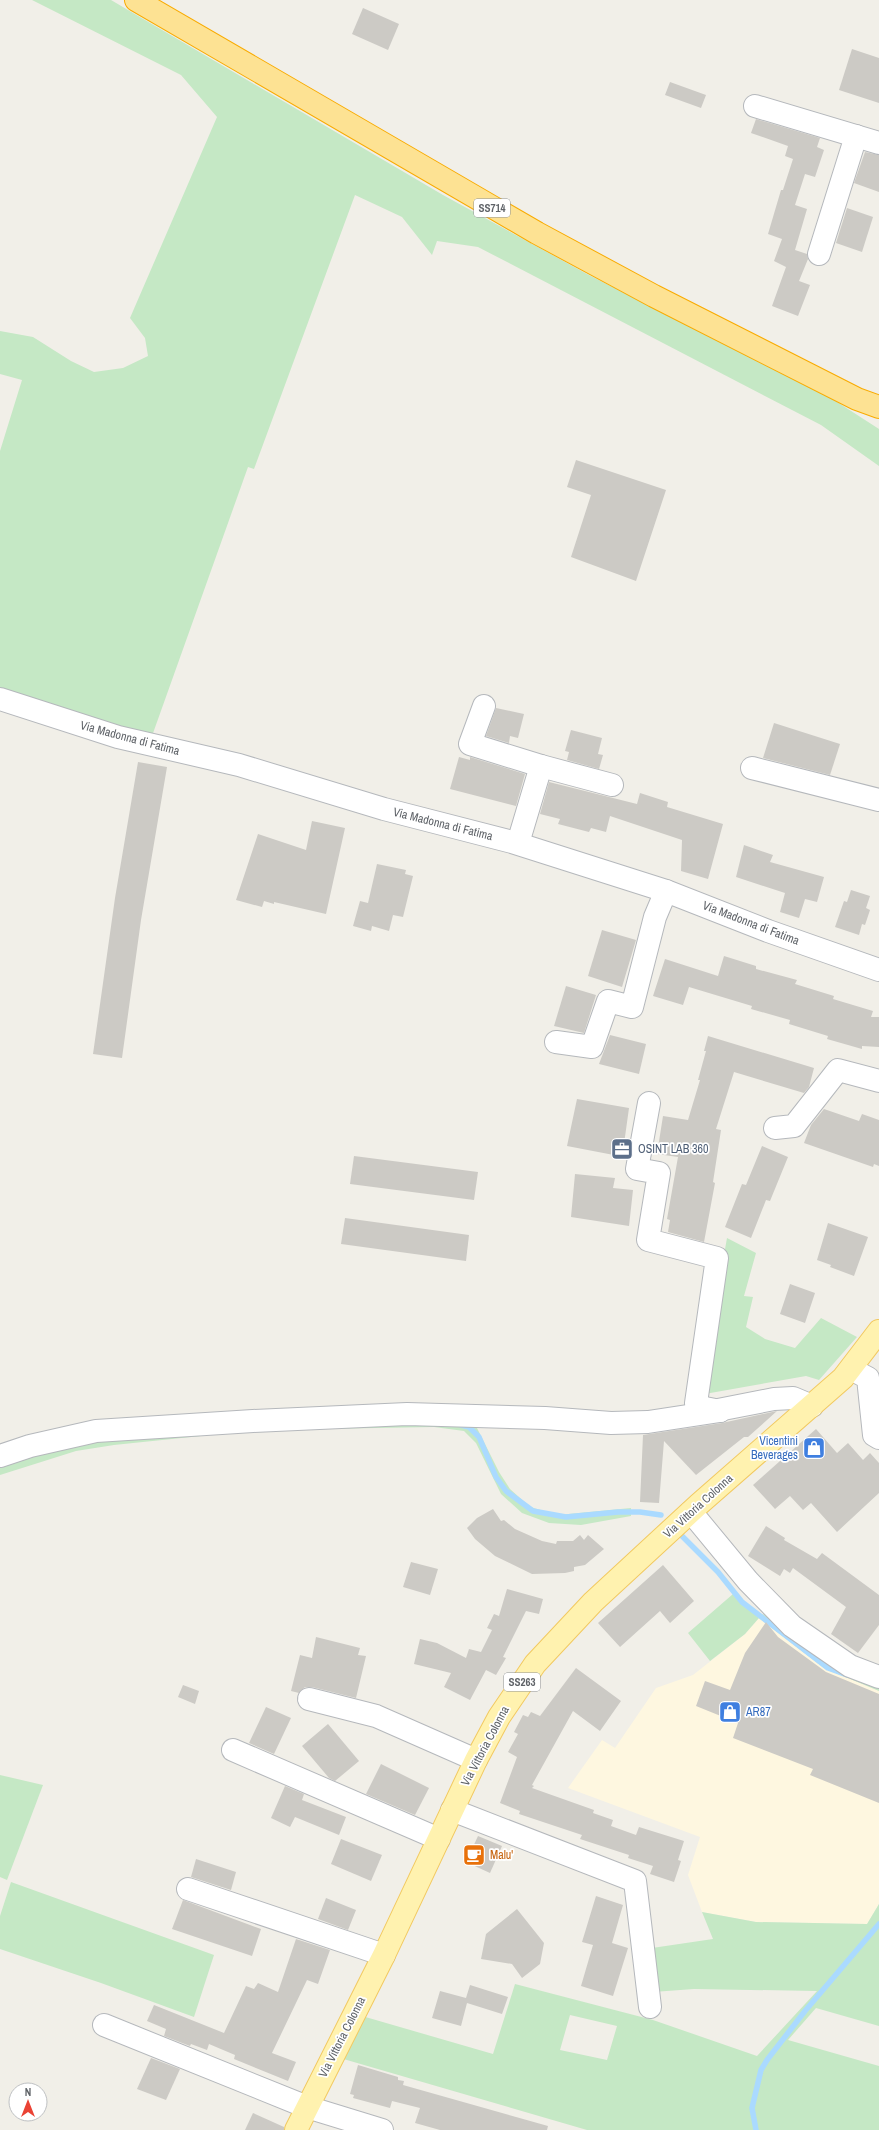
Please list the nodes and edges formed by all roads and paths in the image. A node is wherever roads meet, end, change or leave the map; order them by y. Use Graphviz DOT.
graph roads {
  1 [pos="136,0"];
  2 [pos="755,106"];
  3 [pos="856,136"];
  4 [pos="879,143"];
  5 [pos="819,254"];
  6 [pos="857,399"];
  7 [pos="879,407"];
  8 [pos="879,417"];
  9 [pos="0,699"];
  10 [pos="484,706"];
  11 [pos="541,766"];
  12 [pos="752,768"];
  13 [pos="612,785"];
  14 [pos="879,800"];
  15 [pos="518,843"];
  16 [pos="666,891"];
  17 [pos="879,970"];
  18 [pos="556,1042"];
  19 [pos="879,1082"];
  20 [pos="649,1103"];
  21 [pos="775,1128"];
  22 [pos="879,1331"];
  23 [pos="851,1369"];
  24 [pos="812,1406"];
  25 [pos="719,1410"];
  26 [pos="879,1438"];
  27 [pos="0,1456"];
  28 [pos="691,1512"];
  29 [pos="879,1677"];
  30 [pos="310,1700"];
  31 [pos="233,1750"];
  32 [pos="476,1760"];
  33 [pos="452,1810"];
  34 [pos="439,1839"];
  35 [pos="188,1889"];
  36 [pos="384,1955"];
  37 [pos="650,2007"];
  38 [pos="104,2025"];
  39 [pos="307,2107"];
  40 [pos="296,2130"];
  41 [pos="382,2130"];
  1 -- 6 [label="highway, SS714"];
  2 -- 3 [label="street"];
  3 -- 4 [label="street"];
  3 -- 5 [label="street"];
  6 -- 7 [label="highway, SS714"];
  6 -- 8 [label="highway, SS714"];
  9 -- 15 [label="street, Via Madonna di Fatima"];
  10 -- 11 [label="street"];
  11 -- 13 [label="street"];
  11 -- 15 [label="street"];
  12 -- 14 [label="street"];
  15 -- 16 [label="street, Via Madonna di Fatima"];
  16 -- 17 [label="street, Via Madonna di Fatima"];
  16 -- 18 [label="street"];
  19 -- 21 [label="street"];
  20 -- 25 [label="street"];
  22 -- 23 [label="main road, Via Vittoria Colonna / SS263"];
  23 -- 24 [label="main road, Via Vittoria Colonna / SS263"];
  23 -- 26 [label="street"];
  24 -- 25 [label="street"];
  24 -- 28 [label="main road, Via Vittoria Colonna / SS263"];
  25 -- 27 [label="street"];
  28 -- 29 [label="street"];
  28 -- 32 [label="main road, Via Vittoria Colonna / SS263"];
  30 -- 32 [label="street"];
  31 -- 34 [label="street"];
  32 -- 33 [label="main road, Via Vittoria Colonna / SS263"];
  33 -- 34 [label="main road, Via Vittoria Colonna / SS263"];
  33 -- 37 [label="street"];
  34 -- 36 [label="main road, Via Vittoria Colonna / SS263"];
  35 -- 36 [label="street"];
  36 -- 39 [label="main road, Via Vittoria Colonna / SS263"];
  38 -- 39 [label="street"];
  39 -- 40 [label="main road, Via Vittoria Colonna / SS263"];
  39 -- 41 [label="street"];
}
